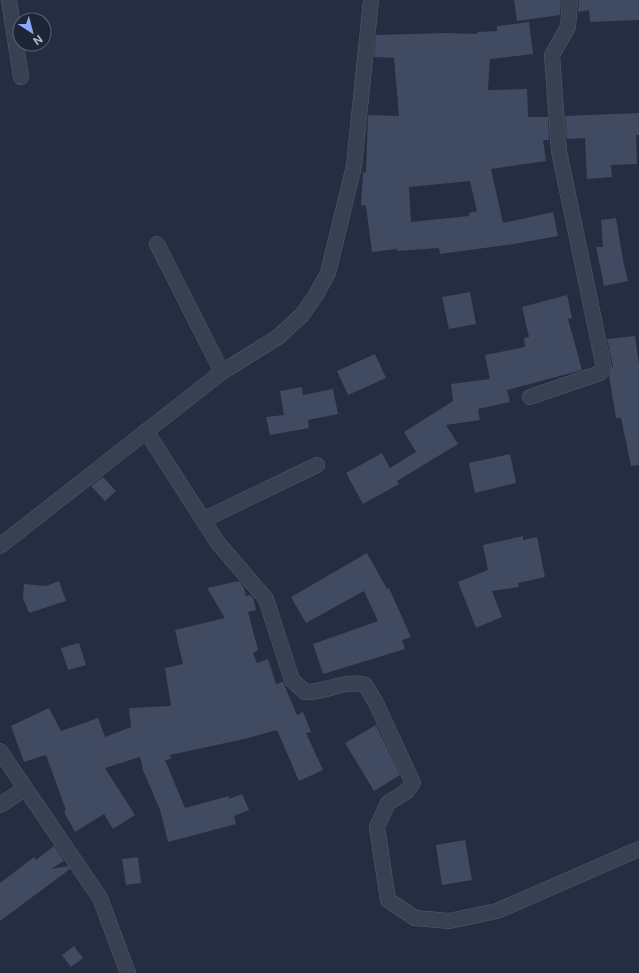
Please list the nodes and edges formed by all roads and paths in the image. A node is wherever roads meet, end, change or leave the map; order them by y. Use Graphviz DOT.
graph roads {
  1 [pos="9,0"];
  2 [pos="371,0"];
  3 [pos="570,0"];
  4 [pos="21,78"];
  5 [pos="157,244"];
  6 [pos="222,372"];
  7 [pos="530,397"];
  8 [pos="146,431"];
  9 [pos="317,465"];
  10 [pos="203,520"];
  11 [pos="0,546"];
  12 [pos="0,751"];
  13 [pos="24,789"];
  14 [pos="0,805"];
  15 [pos="639,848"];
  16 [pos="128,973"];
  1 -- 4 [label="street"];
  2 -- 6 [label="street"];
  3 -- 7 [label="street"];
  5 -- 6 [label="street"];
  6 -- 8 [label="street"];
  8 -- 10 [label="street"];
  8 -- 11 [label="street"];
  9 -- 10 [label="street"];
  10 -- 15 [label="street"];
  12 -- 13 [label="street"];
  13 -- 14 [label="street"];
  13 -- 16 [label="street"];
}
